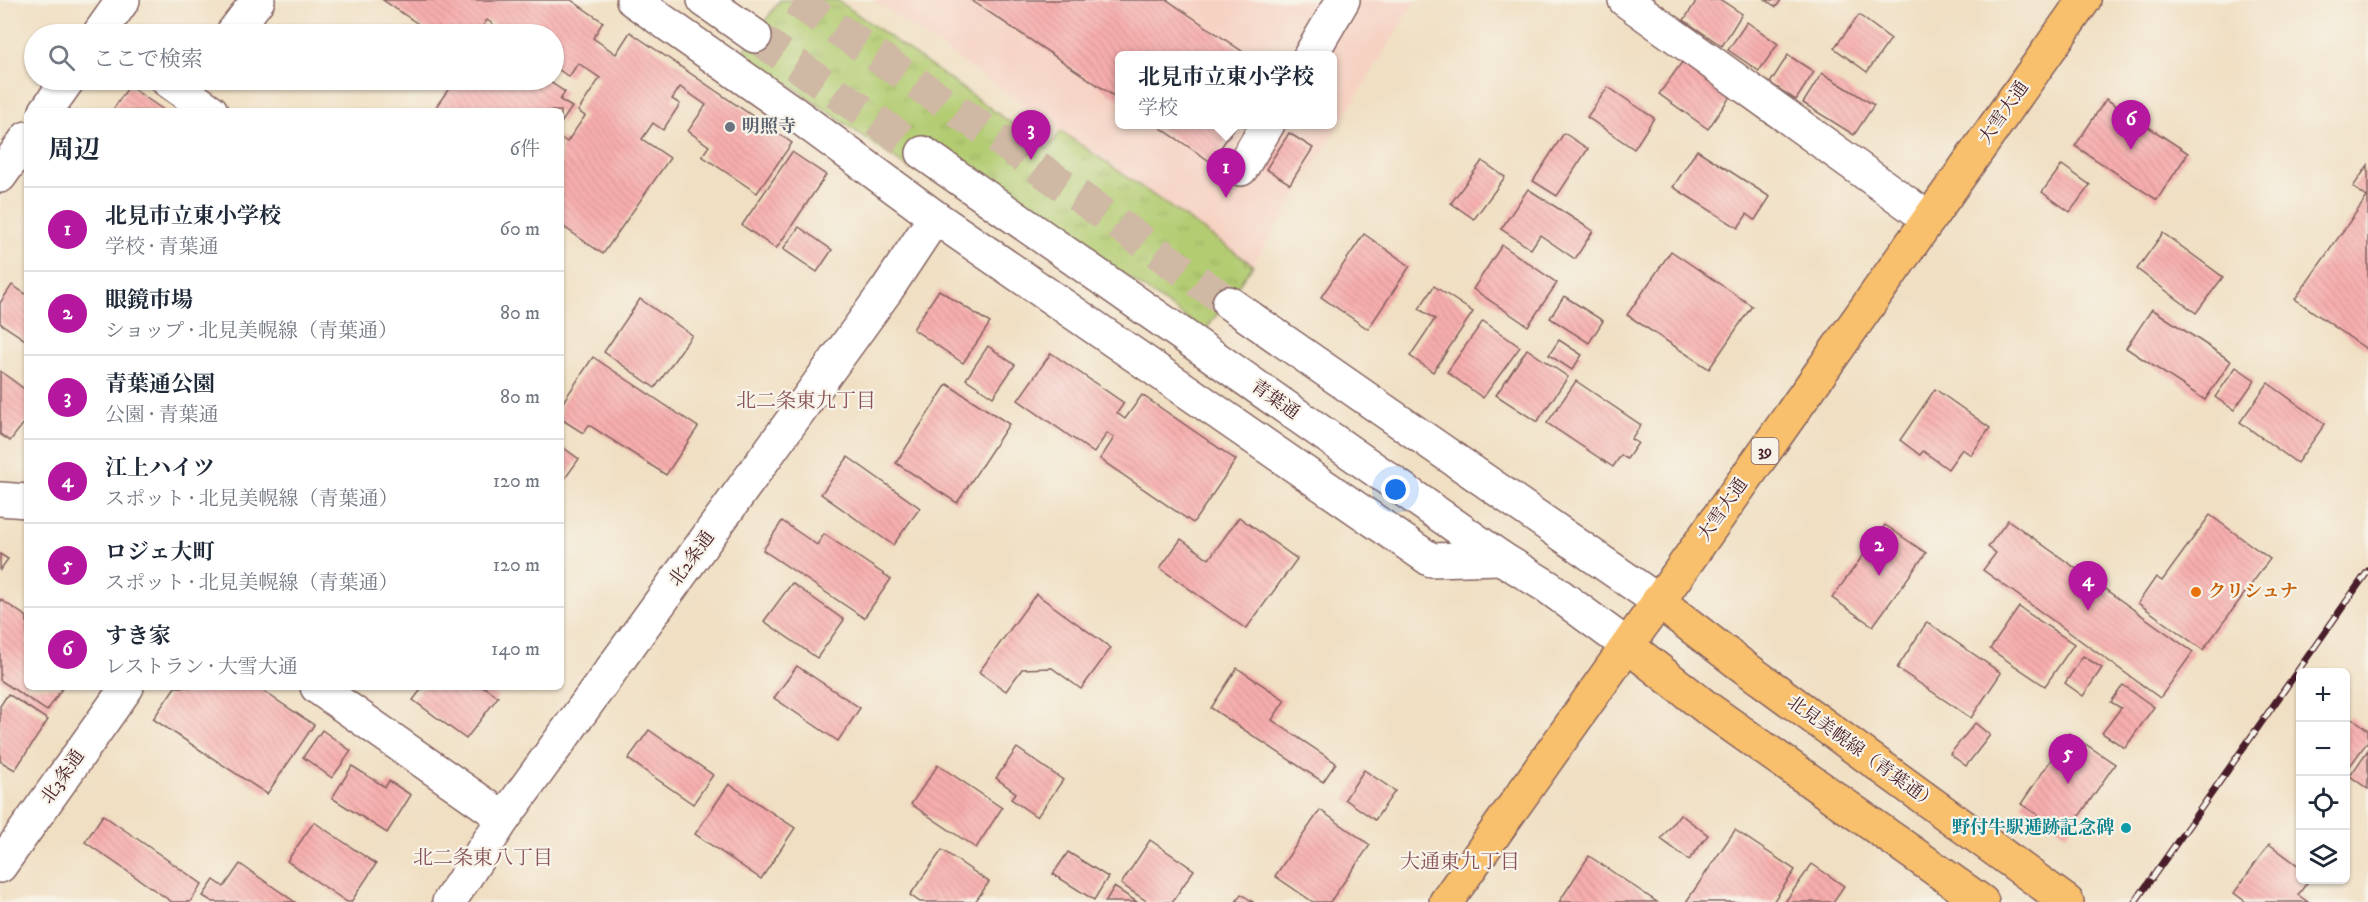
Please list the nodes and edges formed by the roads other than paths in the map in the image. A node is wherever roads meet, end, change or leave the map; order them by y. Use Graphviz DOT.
graph roads {
  1 [pos="123,0"];
  2 [pos="258,0"];
  3 [pos="633,0"];
  4 [pos="704,0"];
  5 [pos="1343,0"];
  6 [pos="1625,0"];
  7 [pos="2084,0"];
  8 [pos="107,24"];
  9 [pos="240,24"];
  10 [pos="755,36"];
  11 [pos="1313,51"];
  12 [pos="61,90"];
  13 [pos="48,108"];
  14 [pos="1265,129"];
  15 [pos="24,142"];
  16 [pos="923,153"];
  17 [pos="1241,170"];
  18 [pos="0,176"];
  19 [pos="935,217"];
  20 [pos="1929,219"];
  21 [pos="1229,303"];
  22 [pos="0,499"];
  23 [pos="24,501"];
  24 [pos="1501,558"];
  25 [pos="1658,601"];
  26 [pos="1628,646"];
  27 [pos="124,690"];
  28 [pos="321,690"];
  29 [pos="504,818"];
  30 [pos="0,866"];
  31 [pos="449,902"];
  32 [pos="1446,902"];
  33 [pos="1982,902"];
  34 [pos="2067,902"];
  1 -- 8 [label="street"];
  2 -- 9 [label="street"];
  3 -- 19 [label="street"];
  4 -- 10 [label="street"];
  5 -- 11 [label="street"];
  6 -- 20 [label="street"];
  7 -- 20 [label="main road, 大雪大通 / 39"];
  12 -- 13 [label="street"];
  14 -- 17 [label="street"];
  15 -- 18 [label="street"];
  16 -- 24 [label="street, 青葉通"];
  19 -- 24 [label="street"];
  19 -- 29 [label="street, 北2条通"];
  20 -- 25 [label="main road, 大雪大通 / 39"];
  21 -- 25 [label="street"];
  22 -- 23 [label="street"];
  24 -- 26 [label="street, 青葉通"];
  25 -- 26 [label="main road, 大雪大通 / 39"];
  25 -- 34 [label="main road, 北見美幌線（青葉通）"];
  26 -- 32 [label="main road, 大雪大通 / 39"];
  26 -- 33 [label="main road"];
  27 -- 30 [label="street, 北3条通"];
  28 -- 29 [label="street"];
  29 -- 31 [label="street, 北2条通"];
}
